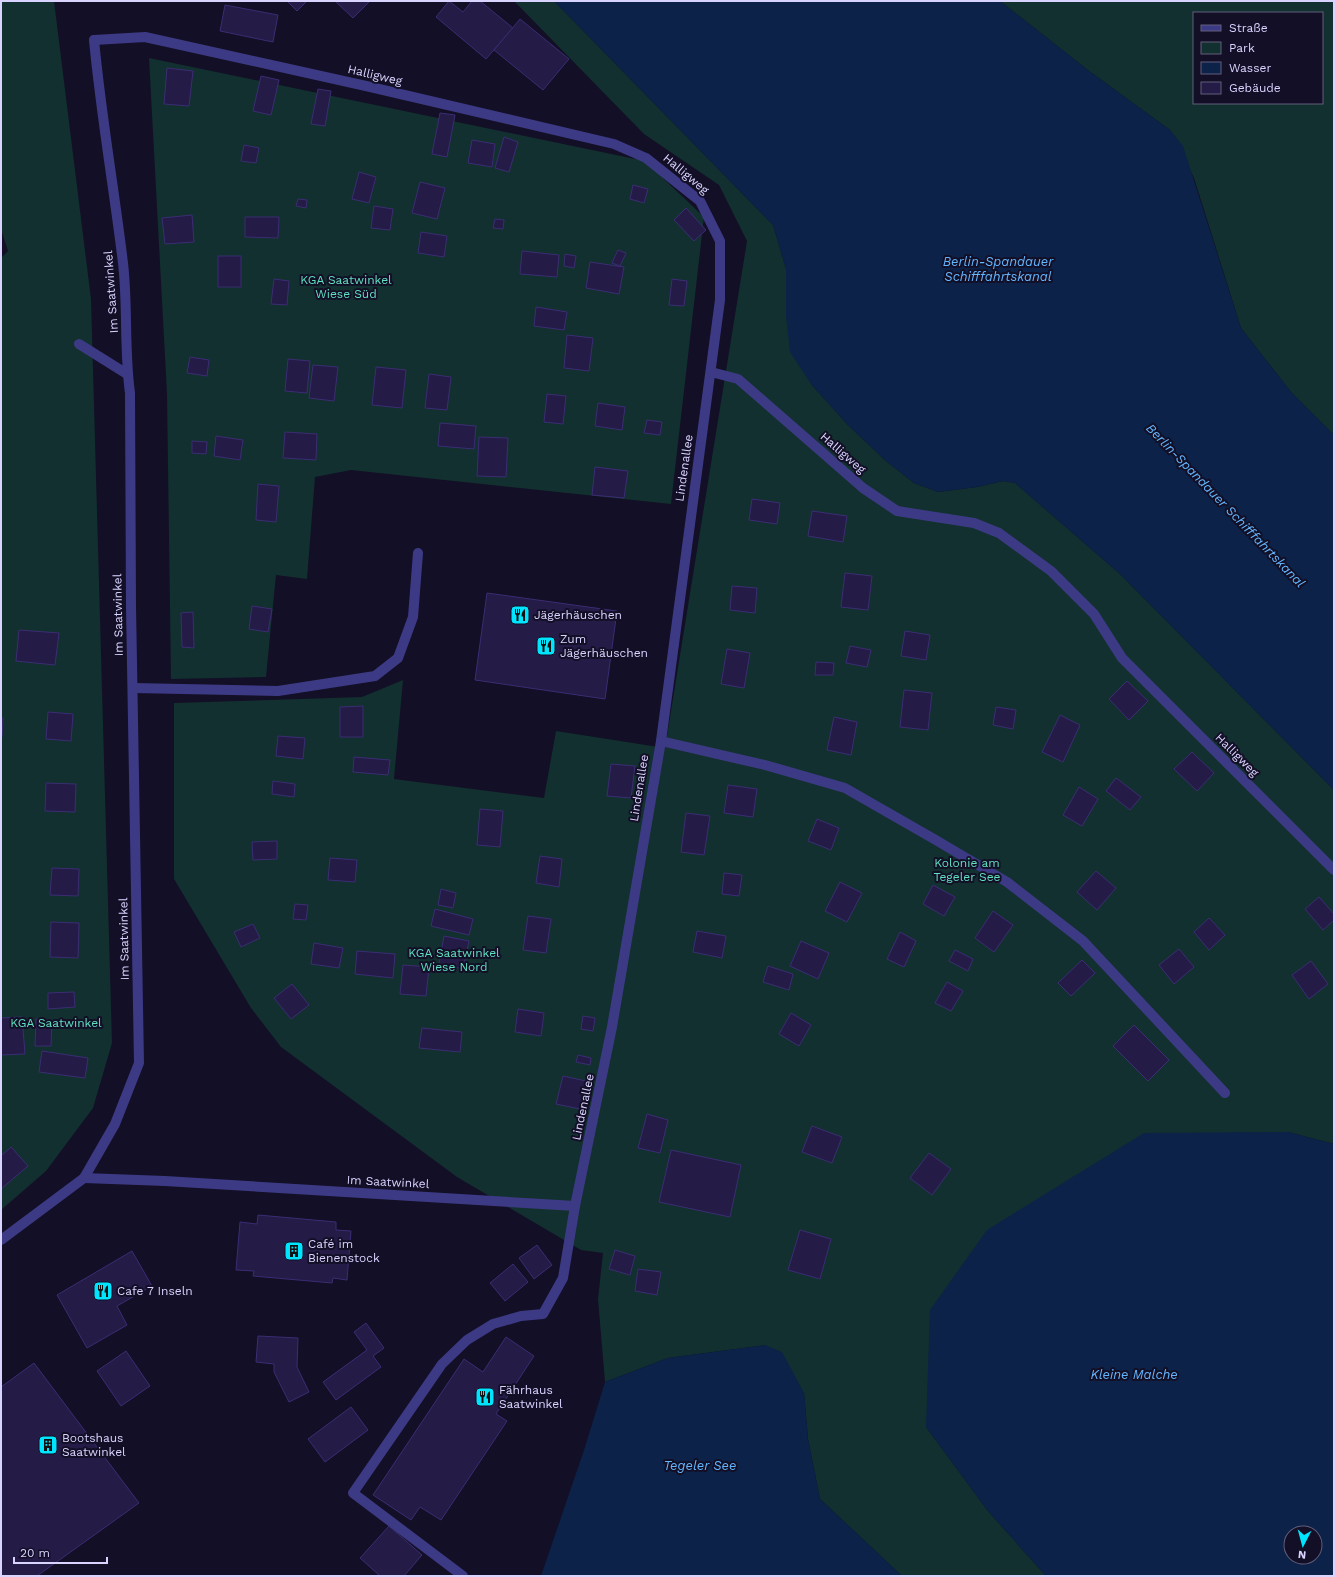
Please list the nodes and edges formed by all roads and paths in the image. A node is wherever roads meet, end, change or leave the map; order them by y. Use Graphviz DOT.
graph roads {
  1 [pos="94,40"];
  2 [pos="79,344"];
  3 [pos="711,372"];
  4 [pos="128,374"];
  5 [pos="418,553"];
  6 [pos="133,688"];
  7 [pos="660,741"];
  8 [pos="1334,870"];
  9 [pos="1225,1093"];
  10 [pos="84,1178"];
  11 [pos="575,1206"];
  12 [pos="1,1240"];
  13 [pos="463,1576"];
  1 -- 3 [label="street, Halligweg"];
  1 -- 4 [label="street, Im Saatwinkel"];
  2 -- 4 [label="street"];
  3 -- 7 [label="street, Lindenallee"];
  3 -- 8 [label="street, Halligweg"];
  4 -- 6 [label="street, Im Saatwinkel"];
  5 -- 6 [label="street"];
  6 -- 10 [label="street, Im Saatwinkel"];
  7 -- 9 [label="street"];
  7 -- 11 [label="street, Lindenallee"];
  10 -- 11 [label="street, Im Saatwinkel"];
  10 -- 12 [label="street, Im Saatwinkel"];
  11 -- 13 [label="street"];
}
